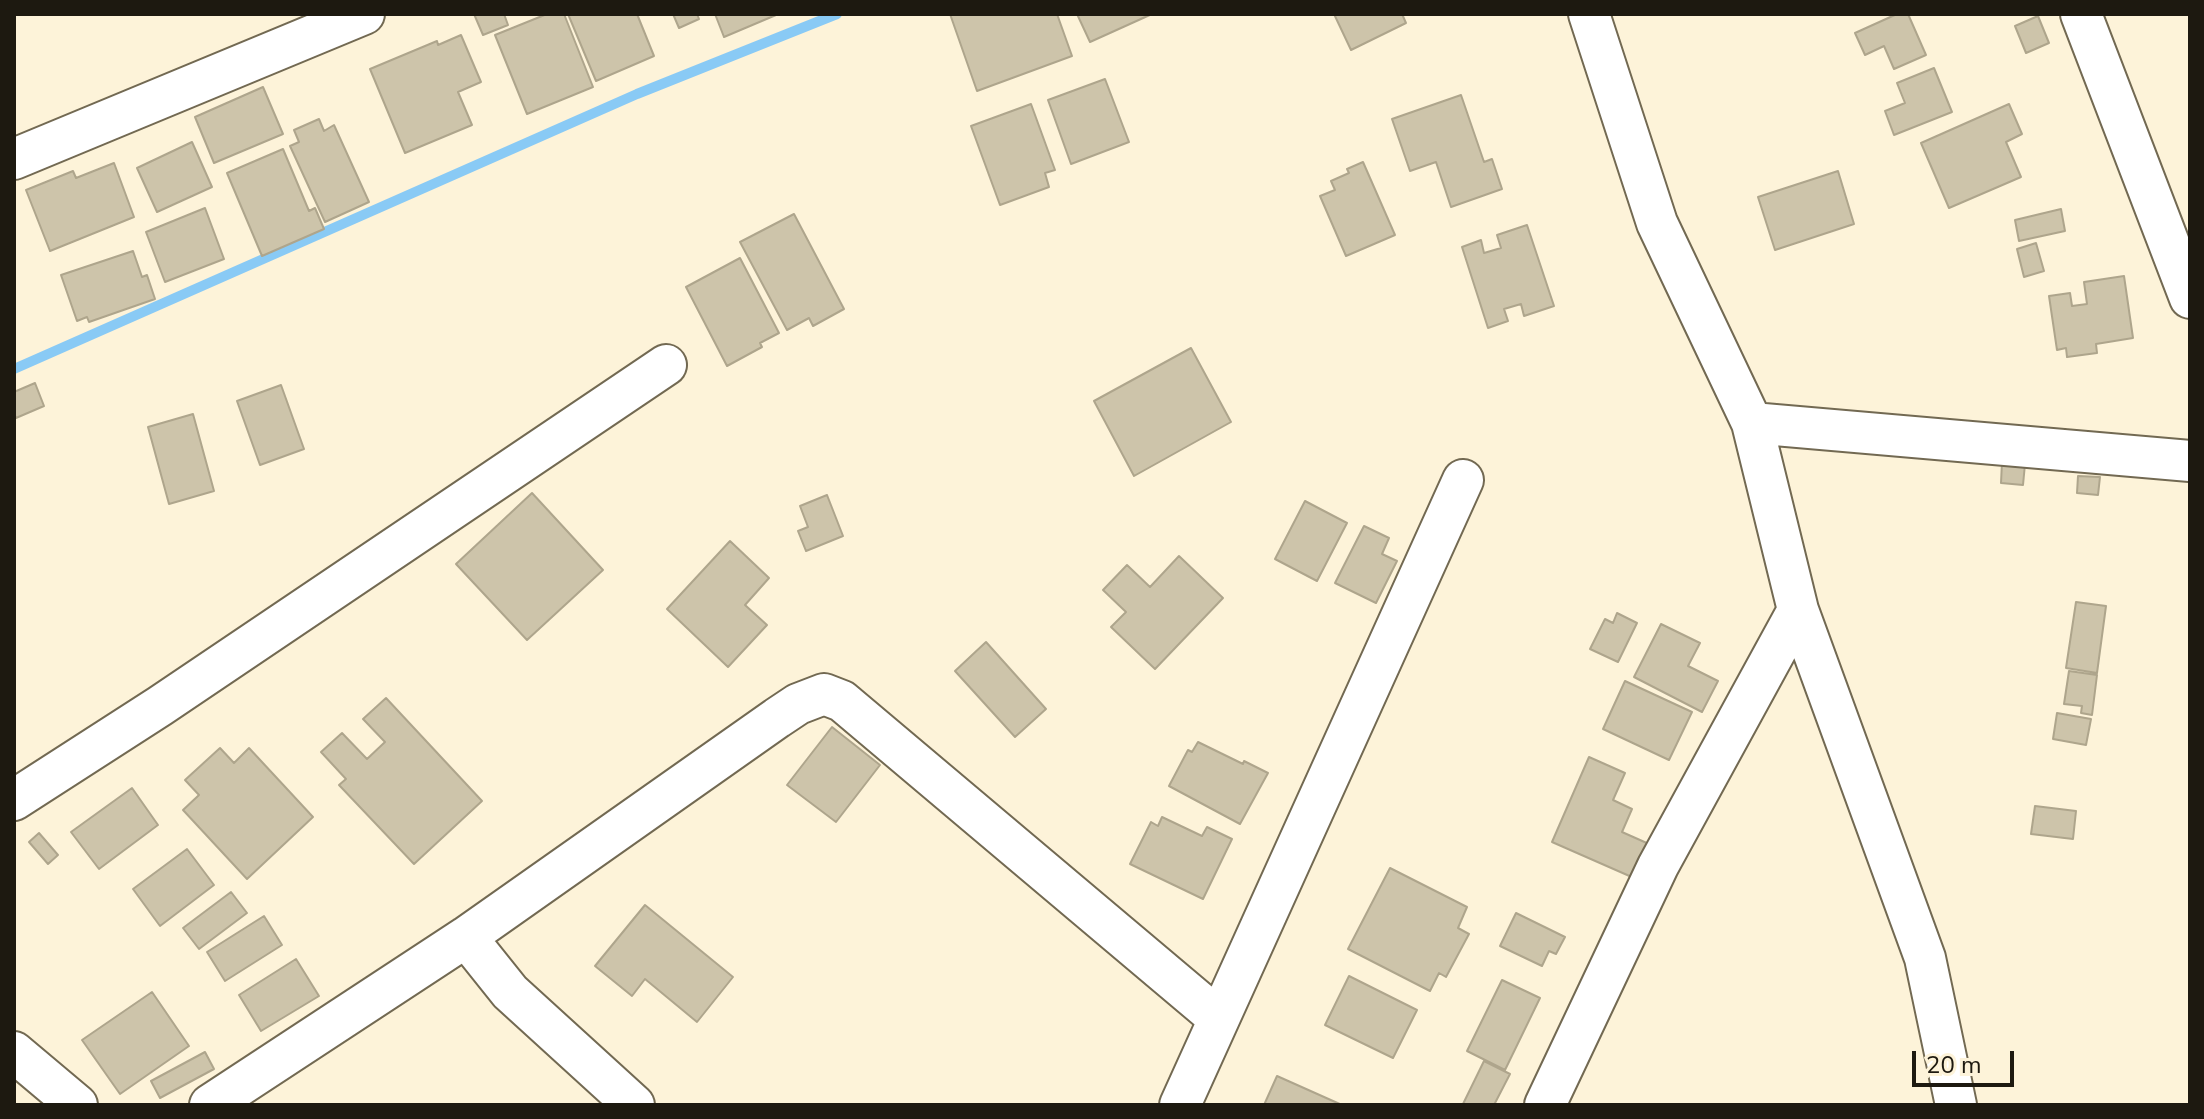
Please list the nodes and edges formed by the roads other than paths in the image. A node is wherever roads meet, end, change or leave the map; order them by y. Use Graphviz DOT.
graph roads {
  1 [pos="364,14"];
  2 [pos="1589,14"];
  3 [pos="2081,14"];
  4 [pos="14,159"];
  5 [pos="2190,298"];
  6 [pos="666,365"];
  7 [pos="1752,423"];
  8 [pos="2190,461"];
  9 [pos="1463,480"];
  10 [pos="1798,610"];
  11 [pos="14,800"];
  12 [pos="466,937"];
  13 [pos="1218,1018"];
  14 [pos="14,1052"];
  15 [pos="77,1105"];
  16 [pos="210,1105"];
  17 [pos="634,1105"];
  18 [pos="1180,1105"];
  19 [pos="1545,1105"];
  20 [pos="1956,1105"];
  1 -- 4 [label="street"];
  2 -- 7 [label="street"];
  3 -- 5 [label="street"];
  6 -- 11 [label="street"];
  7 -- 8 [label="street"];
  7 -- 10 [label="street"];
  9 -- 13 [label="street"];
  10 -- 19 [label="street"];
  10 -- 20 [label="street"];
  12 -- 13 [label="street"];
  12 -- 16 [label="street"];
  12 -- 17 [label="street"];
  13 -- 18 [label="street"];
  14 -- 15 [label="street"];
}
